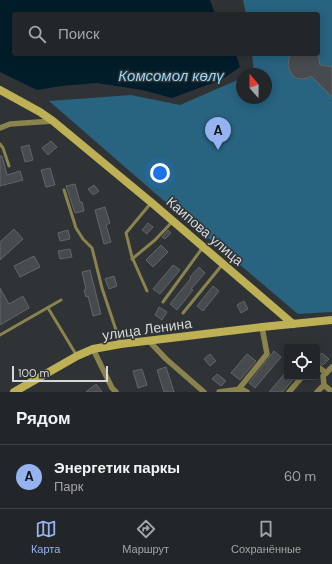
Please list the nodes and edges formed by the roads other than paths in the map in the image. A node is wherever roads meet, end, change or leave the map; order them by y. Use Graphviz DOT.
graph roads {
  1 [pos="0,90"];
  2 [pos="53,121"];
  3 [pos="0,128"];
  4 [pos="0,144"];
  5 [pos="9,166"];
  6 [pos="64,190"];
  7 [pos="152,203"];
  8 [pos="172,221"];
  9 [pos="203,247"];
  10 [pos="132,259"];
  11 [pos="223,264"];
  12 [pos="147,291"];
  13 [pos="61,300"];
  14 [pos="163,302"];
  15 [pos="48,308"];
  16 [pos="183,313"];
  17 [pos="332,320"];
  18 [pos="293,324"];
  19 [pos="262,327"];
  20 [pos="0,335"];
  21 [pos="149,341"];
  22 [pos="121,344"];
  23 [pos="93,349"];
  24 [pos="77,356"];
  25 [pos="332,367"];
  26 [pos="320,368"];
  27 [pos="326,373"];
  28 [pos="299,380"];
  29 [pos="324,385"];
  30 [pos="238,390"];
  31 [pos="14,392"];
  32 [pos="116,392"];
  33 [pos="204,392"];
  34 [pos="219,392"];
  35 [pos="247,392"];
  36 [pos="289,392"];
  37 [pos="318,392"];
  38 [pos="332,392"];
  1 -- 2 [label="main road, Каипова улица"];
  2 -- 3 [label="street"];
  2 -- 7 [label="main road, Каипова улица"];
  4 -- 5 [label="lane"];
  6 -- 22 [label="lane"];
  7 -- 8 [label="main road, Каипова улица"];
  7 -- 10 [label="lane"];
  8 -- 9 [label="main road, Каипова улица"];
  8 -- 10 [label="lane"];
  9 -- 11 [label="main road, Каипова улица"];
  9 -- 14 [label="lane"];
  10 -- 12 [label="lane"];
  11 -- 16 [label="lane"];
  11 -- 18 [label="main road, Каипова улица"];
  13 -- 15 [label="lane"];
  15 -- 20 [label="lane"];
  15 -- 24 [label="lane"];
  17 -- 18 [label="main road, улица Ленина"];
  18 -- 19 [label="main road, улица Ленина"];
  19 -- 21 [label="main road, улица Ленина"];
  19 -- 30 [label="street"];
  21 -- 22 [label="main road, улица Ленина"];
  21 -- 33 [label="street"];
  22 -- 23 [label="main road, улица Ленина"];
  23 -- 24 [label="main road, улица Ленина"];
  23 -- 32 [label="street"];
  24 -- 31 [label="main road, улица Ленина"];
  25 -- 27 [label="street"];
  26 -- 27 [label="street"];
  27 -- 29 [label="street"];
  28 -- 36 [label="street"];
  29 -- 37 [label="street"];
  29 -- 38 [label="street"];
  30 -- 34 [label="street"];
  30 -- 35 [label="street"];
}
